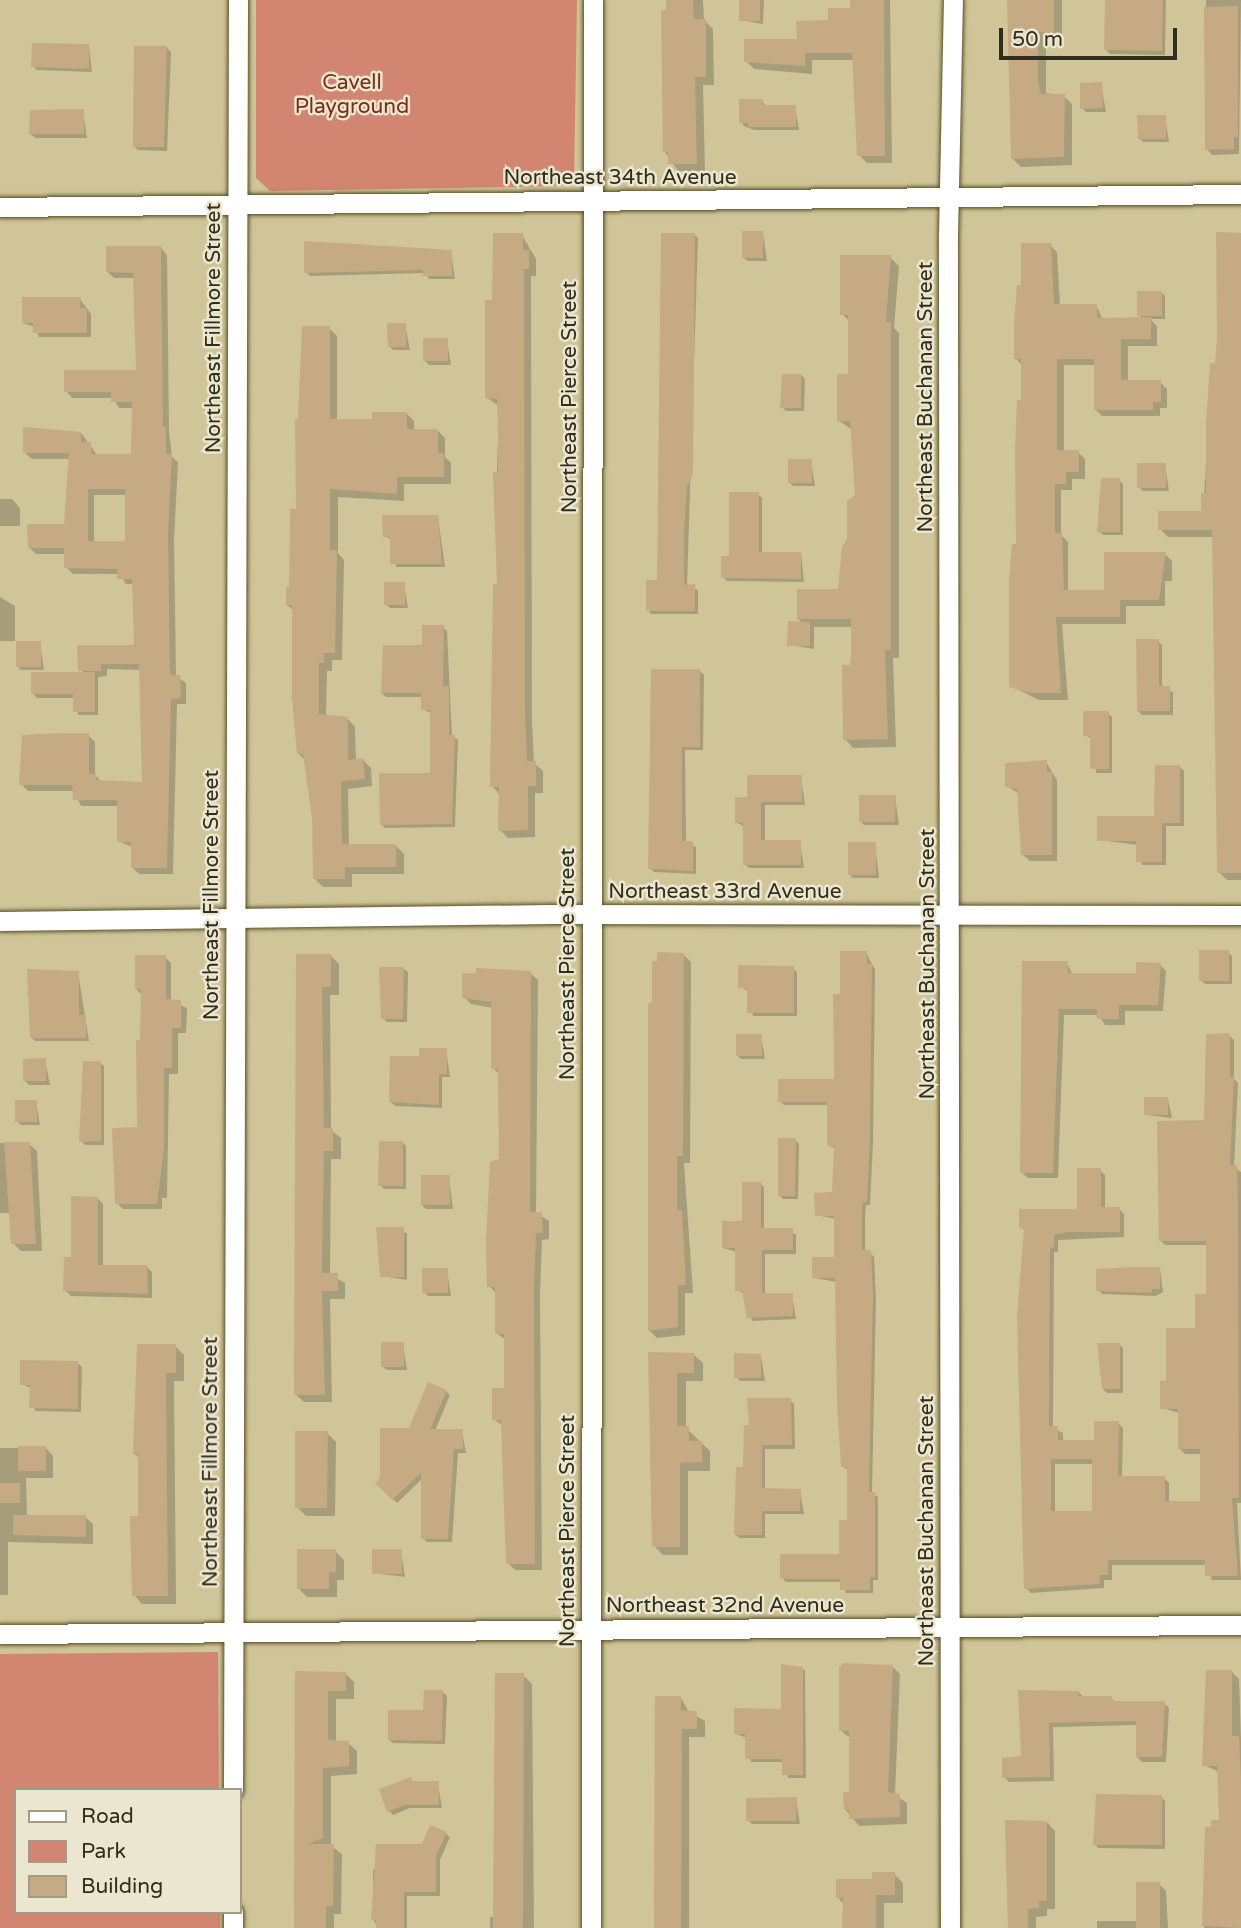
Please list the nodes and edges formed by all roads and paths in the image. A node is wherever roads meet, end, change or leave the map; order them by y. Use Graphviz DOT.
graph roads {
  1 [pos="238,0"];
  2 [pos="593,0"];
  3 [pos="953,0"];
  4 [pos="1241,194"];
  5 [pos="952,197"];
  6 [pos="593,201"];
  7 [pos="237,203"];
  8 [pos="0,207"];
  9 [pos="950,914"];
  10 [pos="591,915"];
  11 [pos="1241,915"];
  12 [pos="234,917"];
  13 [pos="0,921"];
  14 [pos="1241,1625"];
  15 [pos="950,1626"];
  16 [pos="590,1629"];
  17 [pos="233,1633"];
  18 [pos="0,1634"];
  19 [pos="233,1788"];
  20 [pos="591,1928"];
  21 [pos="950,1928"];
  1 -- 7 [label="street, Northeast Fillmore Street"];
  2 -- 6 [label="street, Northeast Pierce Street"];
  3 -- 5 [label="street, Northeast Buchanan Street"];
  4 -- 5 [label="street, Northeast 34th Avenue"];
  5 -- 6 [label="street, Northeast 34th Avenue"];
  5 -- 9 [label="street, Northeast Buchanan Street"];
  6 -- 7 [label="street, Northeast 34th Avenue"];
  6 -- 10 [label="street, Northeast Pierce Street"];
  7 -- 8 [label="street, Northeast 34th Avenue"];
  7 -- 12 [label="street, Northeast Fillmore Street"];
  9 -- 10 [label="street, Northeast 33rd Avenue"];
  9 -- 11 [label="street, Northeast 33rd Avenue"];
  9 -- 15 [label="street, Northeast Buchanan Street"];
  10 -- 12 [label="street, Northeast 33rd Avenue"];
  10 -- 16 [label="street, Northeast Pierce Street"];
  12 -- 13 [label="street, Northeast 33rd Avenue"];
  12 -- 17 [label="street, Northeast Fillmore Street"];
  14 -- 15 [label="street, Northeast 32nd Avenue"];
  15 -- 16 [label="street, Northeast 32nd Avenue"];
  15 -- 21 [label="street, Northeast Buchanan Street"];
  16 -- 17 [label="street, Northeast 32nd Avenue"];
  16 -- 20 [label="street, Northeast Pierce Street"];
  17 -- 18 [label="street, Northeast 32nd Avenue"];
  17 -- 19 [label="street, Northeast Fillmore Street"];
}
